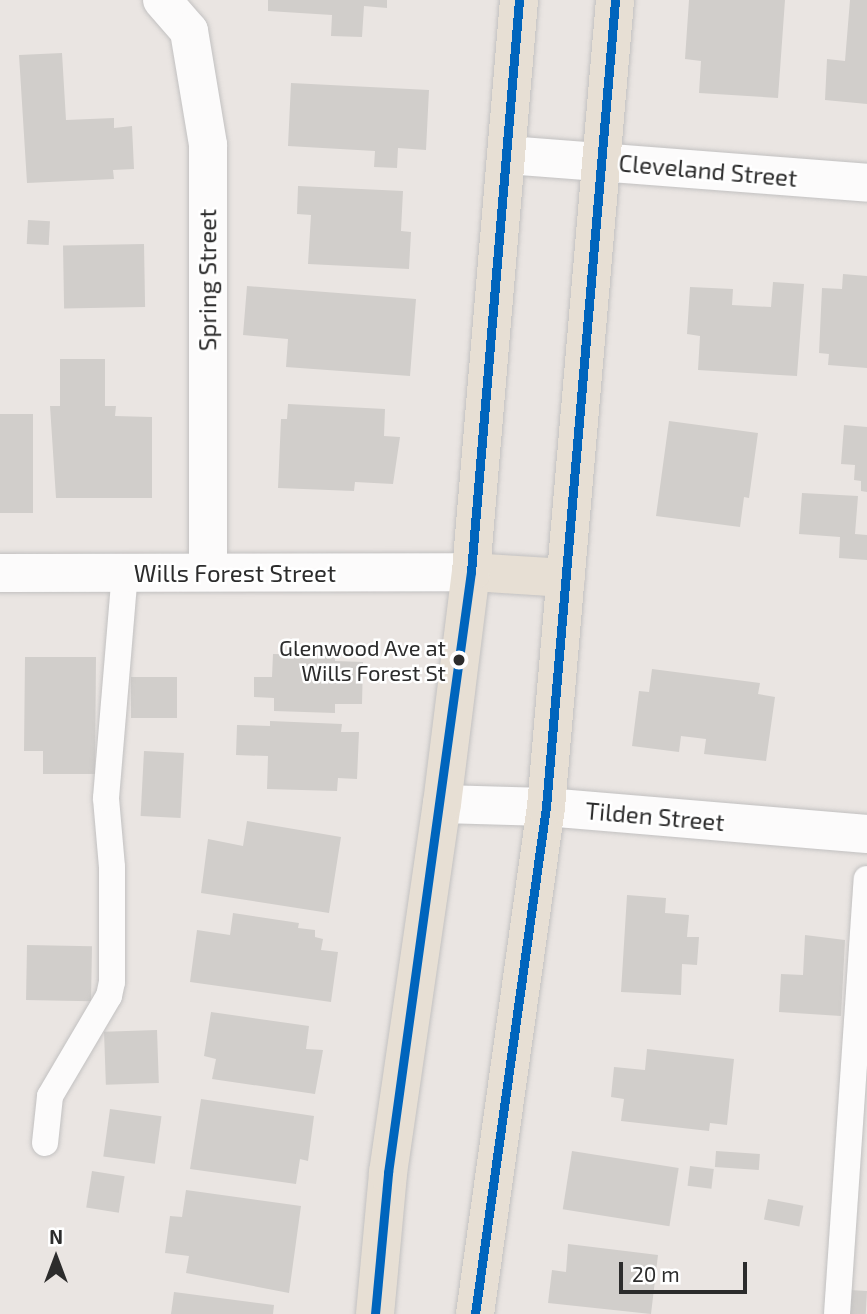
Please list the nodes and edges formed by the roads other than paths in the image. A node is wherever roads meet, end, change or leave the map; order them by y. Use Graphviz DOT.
graph roads {
  1 [pos="162,0"];
  2 [pos="519,0"];
  3 [pos="615,0"];
  4 [pos="508,155"];
  5 [pos="601,161"];
  6 [pos="867,183"];
  7 [pos="125,572"];
  8 [pos="208,572"];
  9 [pos="471,572"];
  10 [pos="0,573"];
  11 [pos="566,578"];
  12 [pos="442,804"];
  13 [pos="546,807"];
  14 [pos="867,834"];
  15 [pos="867,879"];
  16 [pos="45,1143"];
  17 [pos="375,1314"];
  18 [pos="475,1314"];
  19 [pos="837,1314"];
  1 -- 8 [label="street, Spring Street"];
  2 -- 4 [label="main road"];
  3 -- 5 [label="main road"];
  4 -- 5 [label="street, Cleveland Street"];
  4 -- 9 [label="main road"];
  5 -- 6 [label="street, Cleveland Street"];
  5 -- 11 [label="main road"];
  7 -- 8 [label="street, Wills Forest Street"];
  7 -- 10 [label="street, Wills Forest Street"];
  7 -- 16 [label="lane"];
  8 -- 9 [label="street, Wills Forest Street"];
  9 -- 11 [label="main road"];
  9 -- 12 [label="main road"];
  11 -- 13 [label="main road"];
  12 -- 13 [label="street, Tilden Street"];
  12 -- 17 [label="main road"];
  13 -- 14 [label="street, Tilden Street"];
  13 -- 18 [label="main road"];
  15 -- 19 [label="lane"];
}
